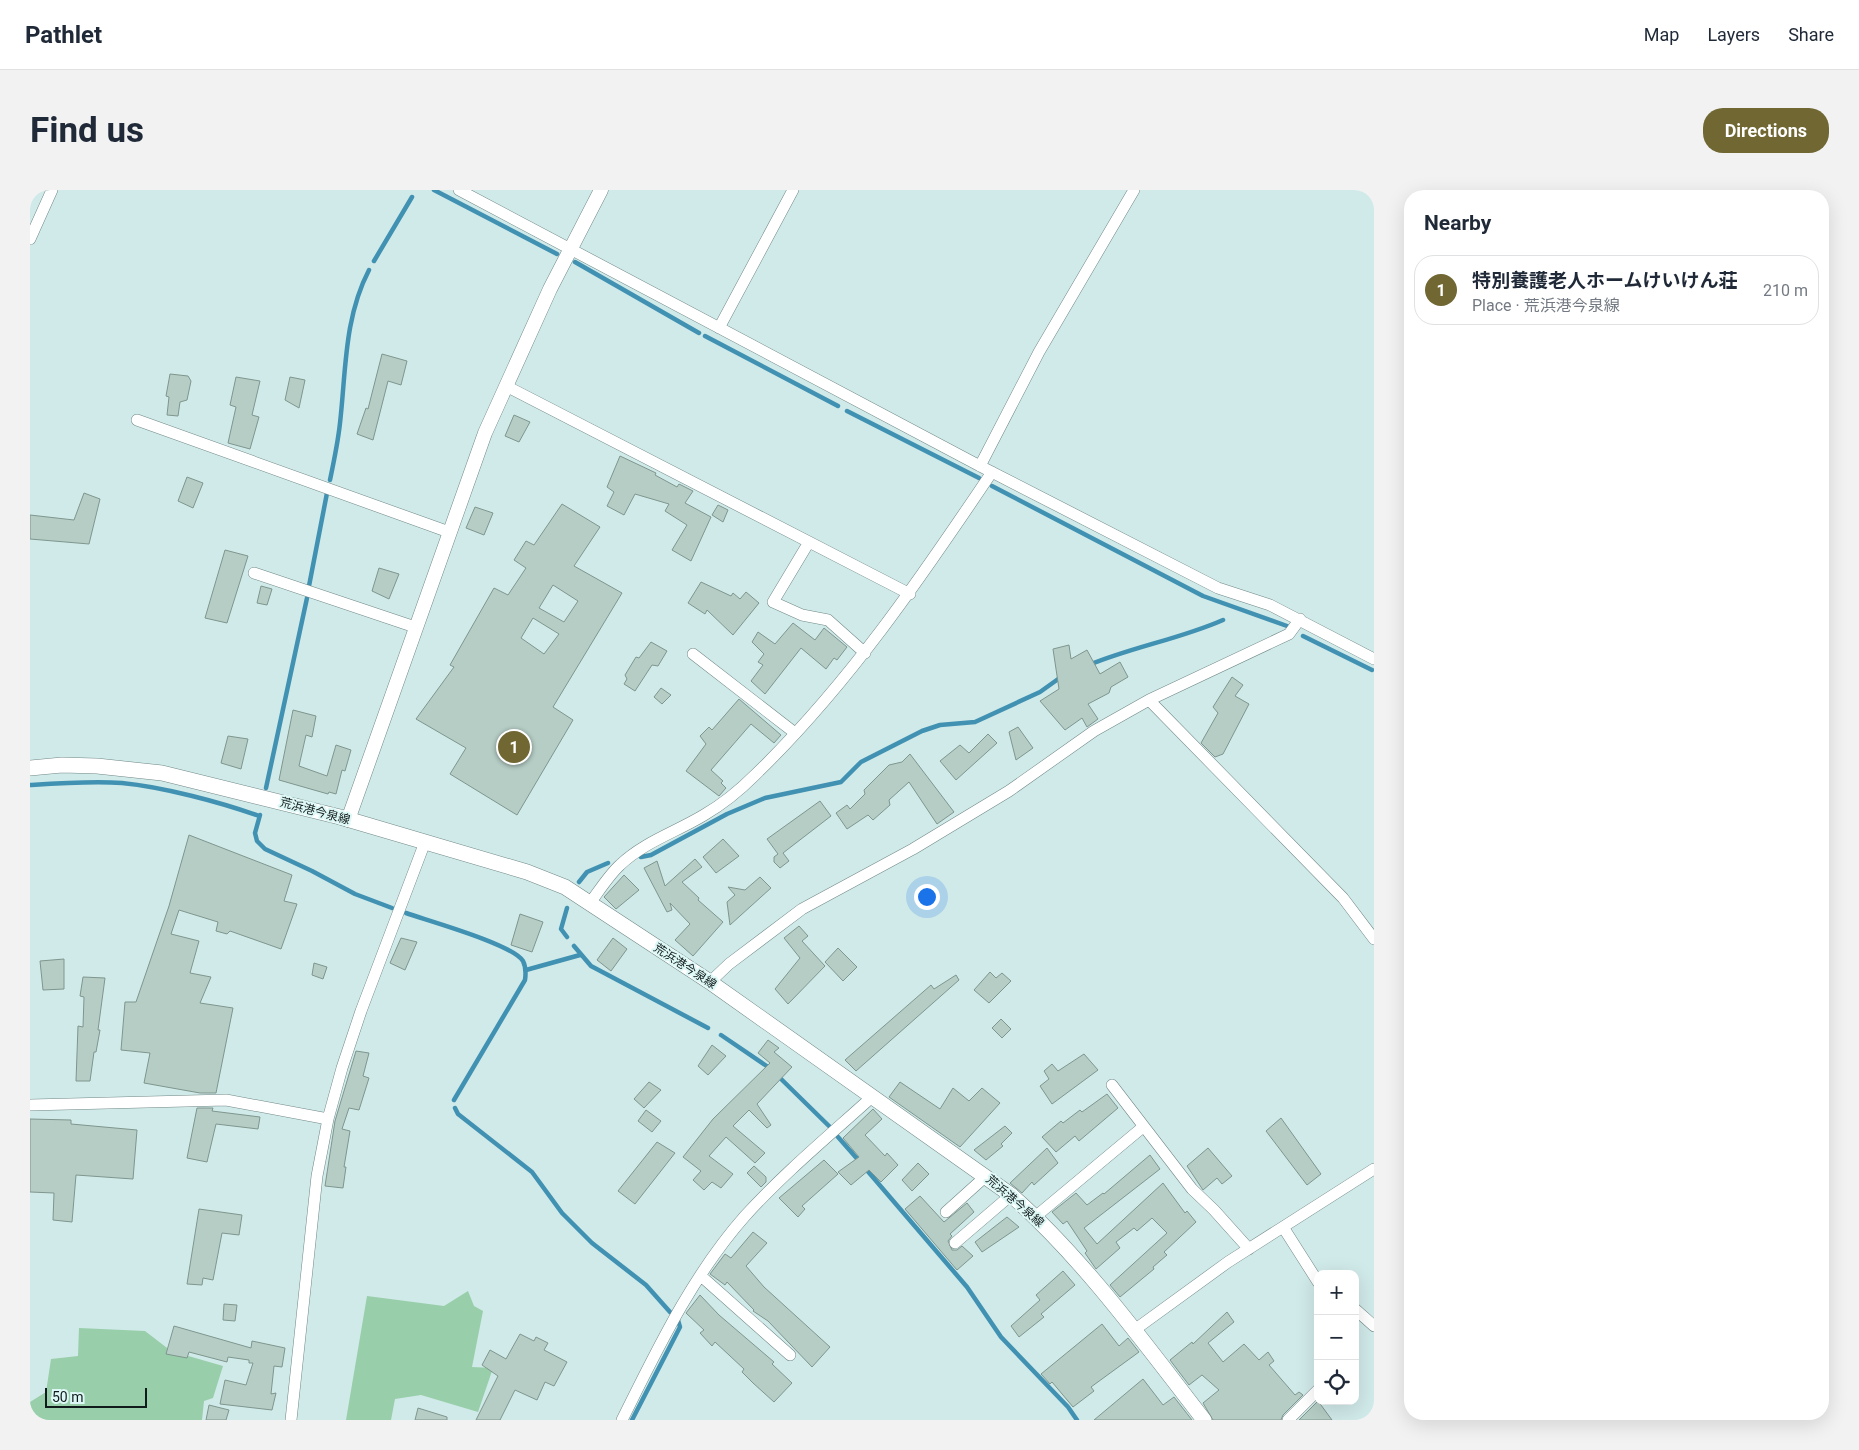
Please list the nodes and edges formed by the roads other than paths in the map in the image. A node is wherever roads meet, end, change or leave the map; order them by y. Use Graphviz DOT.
graph roads {
  1 [pos="52,190"];
  2 [pos="459,190"];
  3 [pos="601,190"];
  4 [pos="793,190"];
  5 [pos="1134,190"];
  6 [pos="30,239"];
  7 [pos="571,249"];
  8 [pos="719,328"];
  9 [pos="506,386"];
  10 [pos="137,420"];
  11 [pos="980,466"];
  12 [pos="992,472"];
  13 [pos="449,532"];
  14 [pos="809,542"];
  15 [pos="254,573"];
  16 [pos="910,594"];
  17 [pos="1300,619"];
  18 [pos="415,627"];
  19 [pos="865,653"];
  20 [pos="693,654"];
  21 [pos="1374,659"];
  22 [pos="1150,700"];
  23 [pos="795,734"];
  24 [pos="30,768"];
  25 [pos="348,820"];
  26 [pos="425,842"];
  27 [pos="590,904"];
  28 [pos="1374,939"];
  29 [pos="710,982"];
  30 [pos="1112,1086"];
  31 [pos="872,1096"];
  32 [pos="30,1105"];
  33 [pos="328,1119"];
  34 [pos="1143,1127"];
  35 [pos="1374,1169"];
  36 [pos="986,1176"];
  37 [pos="1011,1195"];
  38 [pos="946,1212"];
  39 [pos="1035,1216"];
  40 [pos="1283,1227"];
  41 [pos="955,1243"];
  42 [pos="1249,1249"];
  43 [pos="701,1276"];
  44 [pos="1314,1276"];
  45 [pos="1359,1313"];
  46 [pos="1374,1326"];
  47 [pos="1134,1331"];
  48 [pos="790,1355"];
  49 [pos="1314,1394"];
  50 [pos="290,1420"];
  51 [pos="622,1420"];
  52 [pos="1204,1420"];
  53 [pos="1288,1420"];
  1 -- 6 [label="street"];
  2 -- 7 [label="street"];
  3 -- 7 [label="street"];
  4 -- 8 [label="street"];
  5 -- 11 [label="street"];
  7 -- 8 [label="street"];
  7 -- 9 [label="street"];
  8 -- 11 [label="street"];
  9 -- 13 [label="street"];
  9 -- 14 [label="street"];
  10 -- 13 [label="street"];
  11 -- 12 [label="street"];
  12 -- 16 [label="street"];
  12 -- 17 [label="street"];
  13 -- 18 [label="street"];
  14 -- 16 [label="street"];
  14 -- 19 [label="street"];
  15 -- 18 [label="street"];
  16 -- 19 [label="street"];
  17 -- 21 [label="street"];
  17 -- 22 [label="street"];
  18 -- 25 [label="street"];
  19 -- 23 [label="street"];
  20 -- 23 [label="street"];
  22 -- 28 [label="street"];
  22 -- 29 [label="street"];
  23 -- 27 [label="street"];
  24 -- 25 [label="main road, 荒浜港今泉線"];
  25 -- 26 [label="main road, 荒浜港今泉線"];
  26 -- 27 [label="main road, 荒浜港今泉線"];
  26 -- 33 [label="street"];
  27 -- 29 [label="main road, 荒浜港今泉線"];
  29 -- 31 [label="main road, 荒浜港今泉線"];
  30 -- 34 [label="street"];
  31 -- 36 [label="main road, 荒浜港今泉線"];
  31 -- 43 [label="street"];
  32 -- 33 [label="street"];
  33 -- 50 [label="street"];
  34 -- 39 [label="street"];
  34 -- 42 [label="street"];
  35 -- 40 [label="street"];
  36 -- 37 [label="main road, 荒浜港今泉線"];
  36 -- 38 [label="street"];
  37 -- 39 [label="main road, 荒浜港今泉線"];
  37 -- 41 [label="street"];
  39 -- 47 [label="main road, 荒浜港今泉線"];
  40 -- 42 [label="street"];
  40 -- 44 [label="street"];
  42 -- 47 [label="street"];
  43 -- 48 [label="street"];
  43 -- 51 [label="street"];
  45 -- 46 [label="street"];
  47 -- 52 [label="main road, 荒浜港今泉線"];
  49 -- 53 [label="street"];
}
